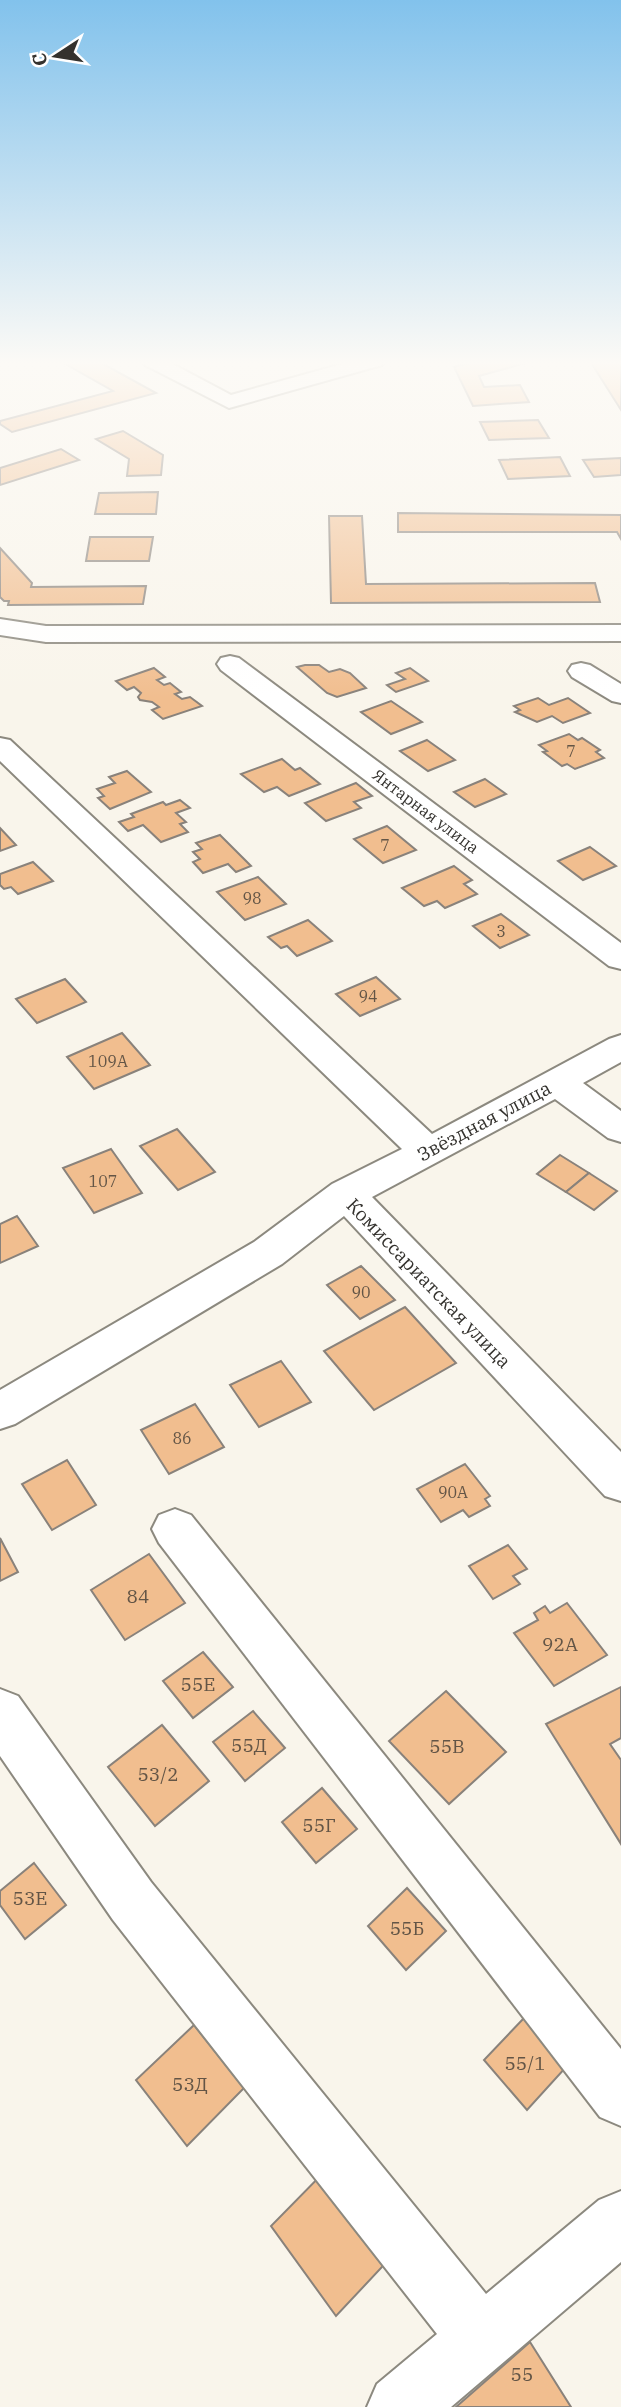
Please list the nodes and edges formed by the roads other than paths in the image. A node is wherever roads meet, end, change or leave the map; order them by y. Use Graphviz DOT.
graph roads {
  1 [pos="0,627"];
  2 [pos="621,633"];
  3 [pos="230,664"];
  4 [pos="581,671"];
  5 [pos="621,695"];
  6 [pos="0,746"];
  7 [pos="621,959"];
  8 [pos="621,1047"];
  9 [pos="557,1082"];
  10 [pos="621,1129"];
  11 [pos="428,1152"];
  12 [pos="346,1194"];
  13 [pos="0,1410"];
  14 [pos="621,1482"];
  15 [pos="175,1529"];
  16 [pos="0,1713"];
  17 [pos="621,2096"];
  18 [pos="621,2222"];
  19 [pos="481,2339"];
  20 [pos="400,2407"];
  1 -- 2 [label="street"];
  3 -- 7 [label="street, Янтарная улица"];
  4 -- 5 [label="street"];
  6 -- 11 [label="street"];
  8 -- 9 [label="street, Звёздная улица"];
  9 -- 10 [label="street"];
  9 -- 11 [label="street, Звёздная улица"];
  11 -- 12 [label="street, Звёздная улица"];
  12 -- 13 [label="street, Комиссариатская улица"];
  12 -- 14 [label="street, Комиссариатская улица"];
  15 -- 17 [label="street"];
  16 -- 19 [label="street"];
  18 -- 19 [label="street"];
  19 -- 20 [label="street"];
}
